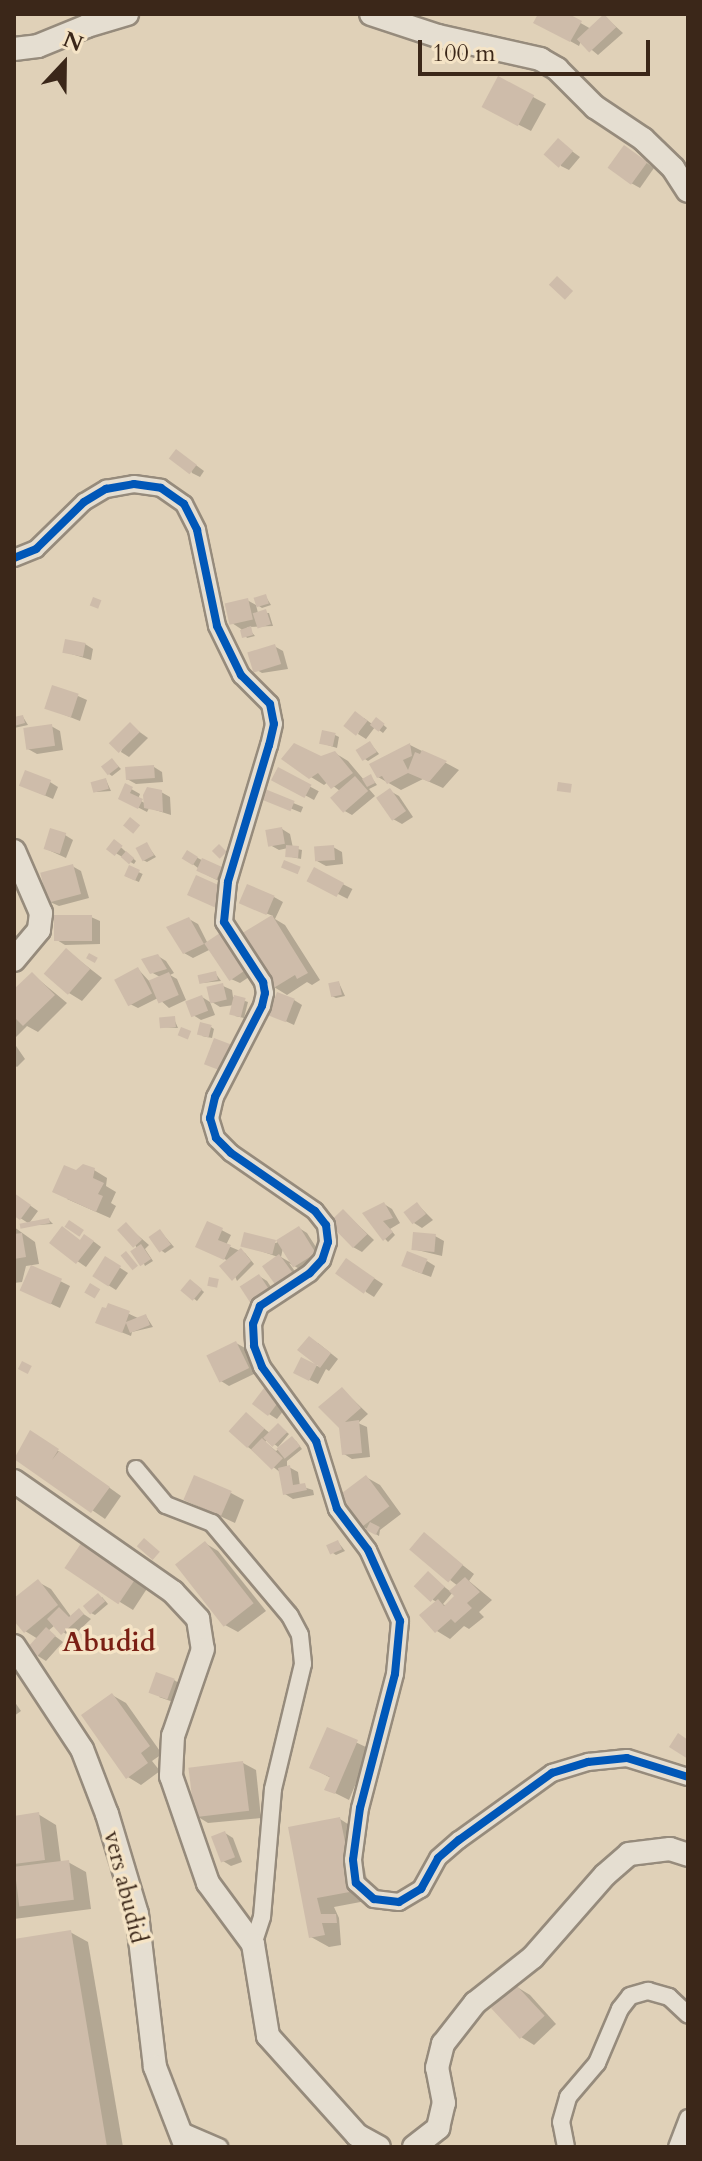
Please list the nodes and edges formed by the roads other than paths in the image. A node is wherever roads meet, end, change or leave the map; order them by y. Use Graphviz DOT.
graph roads {
  1 [pos="127,14"];
  2 [pos="371,14"];
  3 [pos="14,49"];
  4 [pos="688,191"];
  5 [pos="14,558"];
  6 [pos="14,851"];
  7 [pos="14,960"];
  8 [pos="136,1469"];
  9 [pos="14,1481"];
  10 [pos="14,1646"];
  11 [pos="688,1777"];
  12 [pos="688,1855"];
  13 [pos="253,1944"];
  14 [pos="688,2015"];
  15 [pos="688,2118"];
  16 [pos="182,2138"];
  17 [pos="219,2147"];
  18 [pos="379,2147"];
  19 [pos="414,2147"];
  20 [pos="566,2147"];
  21 [pos="677,2147"];
  1 -- 3 [label="street"];
  2 -- 4 [label="street"];
  5 -- 11 [label="street"];
  6 -- 7 [label="street"];
  8 -- 13 [label="street"];
  9 -- 13 [label="street"];
  10 -- 16 [label="street, vers abudid"];
  12 -- 19 [label="street"];
  13 -- 18 [label="street"];
  14 -- 20 [label="street"];
  15 -- 21 [label="street"];
  16 -- 17 [label="street"];
}
